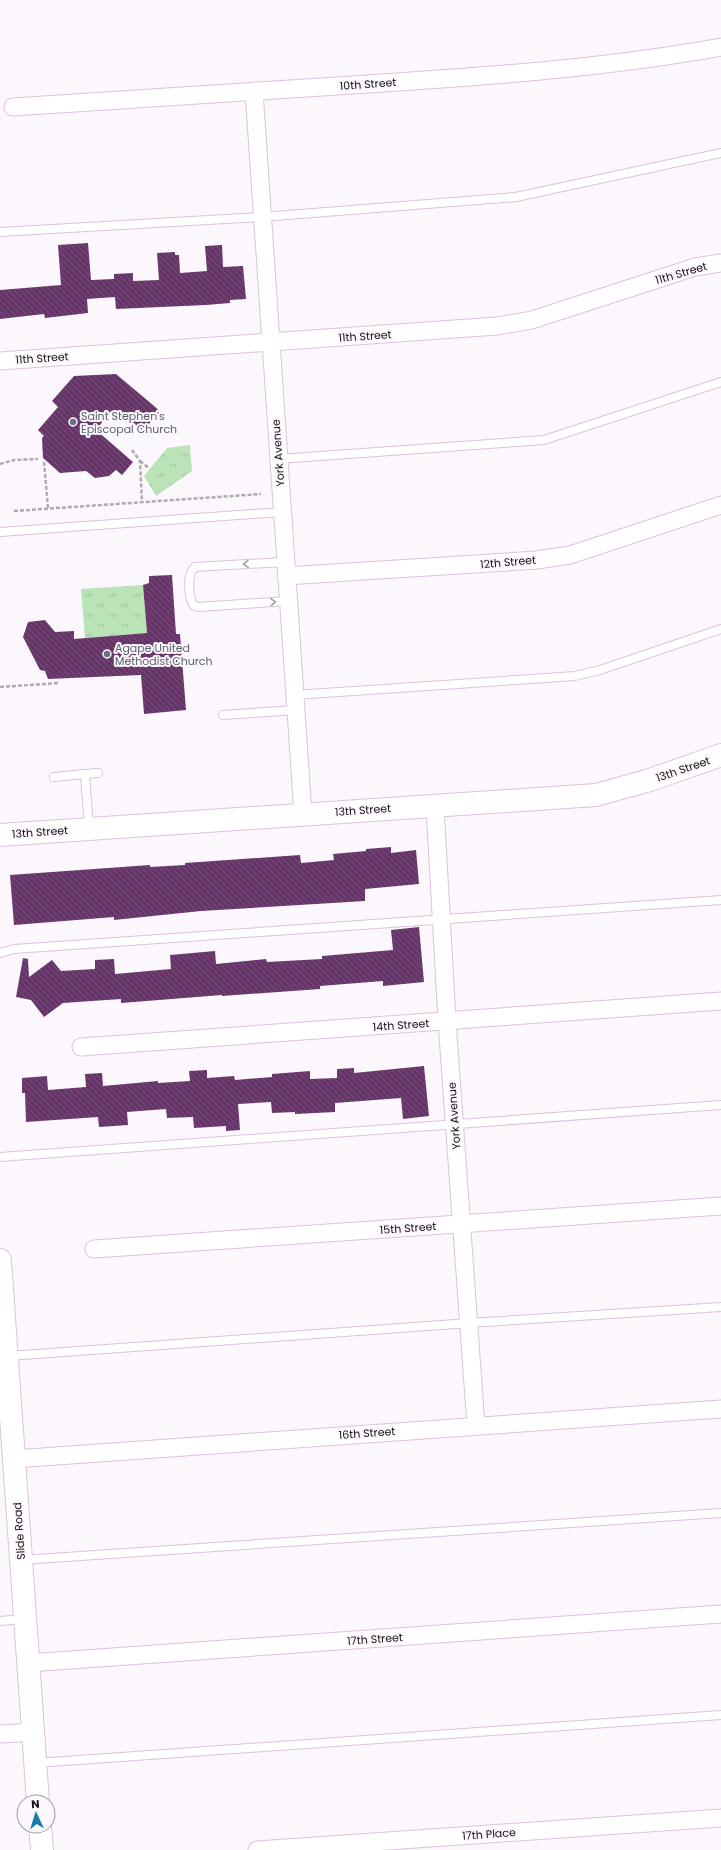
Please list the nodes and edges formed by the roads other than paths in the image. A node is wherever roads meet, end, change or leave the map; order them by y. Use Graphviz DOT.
graph roads {
  1 [pos="721,47"];
  2 [pos="254,91"];
  3 [pos="13,107"];
  4 [pos="721,153"];
  5 [pos="262,217"];
  6 [pos="0,232"];
  7 [pos="721,263"];
  8 [pos="270,342"];
  9 [pos="0,361"];
  10 [pos="721,382"];
  11 [pos="278,459"];
  12 [pos="721,505"];
  13 [pos="282,512"];
  14 [pos="0,532"];
  15 [pos="286,569"];
  16 [pos="288,602"];
  17 [pos="721,629"];
  18 [pos="295,702"];
  19 [pos="223,715"];
  20 [pos="721,755"];
  21 [pos="98,773"];
  22 [pos="85,774"];
  23 [pos="54,777"];
  24 [pos="435,806"];
  25 [pos="303,814"];
  26 [pos="89,829"];
  27 [pos="0,835"];
  28 [pos="721,900"];
  29 [pos="442,918"];
  30 [pos="0,953"];
  31 [pos="721,1001"];
  32 [pos="447,1021"];
  33 [pos="81,1047"];
  34 [pos="721,1105"];
  35 [pos="455,1125"];
  36 [pos="0,1157"];
  37 [pos="721,1206"];
  38 [pos="462,1224"];
  39 [pos="94,1249"];
  40 [pos="0,1260"];
  41 [pos="1,1291"];
  42 [pos="721,1307"];
  43 [pos="469,1323"];
  44 [pos="7,1356"];
  45 [pos="5,1400"];
  46 [pos="721,1409"];
  47 [pos="476,1426"];
  48 [pos="14,1459"];
  49 [pos="721,1513"];
  50 [pos="21,1560"];
  51 [pos="721,1614"];
  52 [pos="25,1619"];
  53 [pos="0,1621"];
  54 [pos="28,1663"];
  55 [pos="721,1715"];
  56 [pos="33,1732"];
  57 [pos="0,1734"];
  58 [pos="35,1763"];
  59 [pos="37,1794"];
  60 [pos="721,1818"];
  61 [pos="40,1834"];
  62 [pos="40,1850"];
  63 [pos="257,1850"];
  1 -- 2 [label="street, 10th Street"];
  2 -- 3 [label="street, 10th Street"];
  2 -- 5 [label="street, York Avenue"];
  4 -- 5 [label="lane"];
  5 -- 6 [label="lane"];
  5 -- 8 [label="street, York Avenue"];
  7 -- 8 [label="street, 11th Street"];
  8 -- 9 [label="street, 11th Street"];
  8 -- 11 [label="street, York Avenue"];
  10 -- 11 [label="lane"];
  11 -- 13 [label="street, York Avenue"];
  12 -- 15 [label="street, 12th Street"];
  13 -- 14 [label="lane"];
  13 -- 15 [label="street, York Avenue"];
  15 -- 16 [label="street, York Avenue"];
  15 -- 16 [label="lane, one-way"];
  16 -- 18 [label="street, York Avenue"];
  17 -- 18 [label="lane"];
  18 -- 19 [label="lane"];
  18 -- 25 [label="street, York Avenue"];
  20 -- 24 [label="street, 13th Street"];
  21 -- 22 [label="lane"];
  22 -- 23 [label="lane"];
  22 -- 26 [label="lane"];
  24 -- 25 [label="street, 13th Street"];
  24 -- 29 [label="street, York Avenue"];
  25 -- 26 [label="street, 13th Street"];
  26 -- 27 [label="street, 13th Street"];
  28 -- 29 [label="lane"];
  29 -- 30 [label="lane"];
  29 -- 32 [label="street, York Avenue"];
  31 -- 32 [label="street, 14th Street"];
  32 -- 33 [label="street, 14th Street"];
  32 -- 35 [label="street, York Avenue"];
  34 -- 35 [label="lane"];
  35 -- 36 [label="lane"];
  35 -- 38 [label="street, York Avenue"];
  37 -- 38 [label="street, 15th Street"];
  38 -- 39 [label="street, 15th Street"];
  38 -- 43 [label="street, York Avenue"];
  40 -- 41 [label="street, Slide Road"];
  41 -- 44 [label="street, Slide Road"];
  42 -- 43 [label="lane"];
  43 -- 44 [label="lane"];
  43 -- 47 [label="street, York Avenue"];
  44 -- 45 [label="street, Slide Road"];
  45 -- 48 [label="street, Slide Road"];
  46 -- 47 [label="street, 16th Street"];
  47 -- 48 [label="street, 16th Street"];
  48 -- 50 [label="street, Slide Road"];
  49 -- 50 [label="lane"];
  50 -- 52 [label="street, Slide Road"];
  51 -- 54 [label="street, 17th Street"];
  52 -- 53 [label="lane"];
  52 -- 54 [label="street, Slide Road"];
  54 -- 56 [label="street, Slide Road"];
  55 -- 58 [label="lane"];
  56 -- 57 [label="street"];
  56 -- 58 [label="street, Slide Road"];
  58 -- 59 [label="street, Slide Road"];
  60 -- 63 [label="street, 17th Place"];
  61 -- 62 [label="street"];
}
